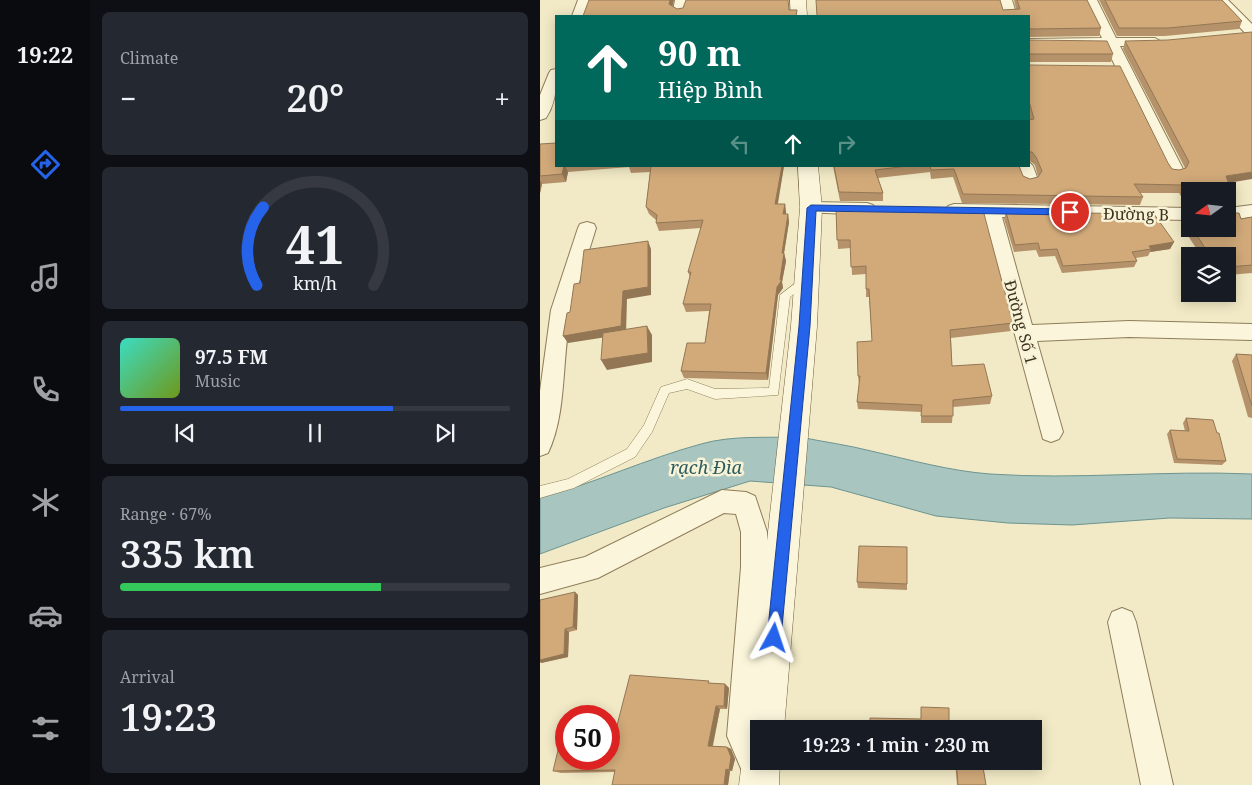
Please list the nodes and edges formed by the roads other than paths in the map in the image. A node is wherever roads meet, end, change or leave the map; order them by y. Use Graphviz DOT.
graph roads {
  1 [pos="585,0"];
  2 [pos="798,0"];
  3 [pos="1005,0"];
  4 [pos="1090,0"];
  5 [pos="1221,0"];
  6 [pos="578,15"];
  7 [pos="799,15"];
  8 [pos="1010,15"];
  9 [pos="1252,33"];
  10 [pos="1233,36"];
  11 [pos="1111,42"];
  12 [pos="1165,42"];
  13 [pos="1030,43"];
  14 [pos="1106,68"];
  15 [pos="1125,68"];
  16 [pos="555,76"];
  17 [pos="540,115"];
  18 [pos="808,167"];
  19 [pos="1176,171"];
  20 [pos="811,208"];
  21 [pos="881,209"];
  22 [pos="941,210"];
  23 [pos="991,211"];
  24 [pos="1252,211"];
  25 [pos="1236,213"];
  26 [pos="1181,214"];
  27 [pos="587,228"];
  28 [pos="806,279"];
  29 [pos="1252,332"];
  30 [pos="1024,333"];
  31 [pos="1051,432"];
  32 [pos="540,446"];
  33 [pos="540,492"];
  34 [pos="540,581"];
  35 [pos="1122,622"];
  36 [pos="766,720"];
  37 [pos="760,774"];
  38 [pos="1157,785"];
  1 -- 6 [label="street"];
  2 -- 7 [label="main road"];
  3 -- 8 [label="street"];
  4 -- 11 [label="street"];
  5 -- 9 [label="street"];
  9 -- 10 [label="street"];
  11 -- 12 [label="street"];
  11 -- 13 [label="street"];
  11 -- 15 [label="street"];
  14 -- 15 [label="street"];
  15 -- 19 [label="street"];
  16 -- 17 [label="street"];
  18 -- 20 [label="main road"];
  20 -- 21 [label="street"];
  20 -- 28 [label="main road"];
  22 -- 23 [label="street, Đường B"];
  23 -- 26 [label="street, Đường B"];
  23 -- 30 [label="street, Đường Số 1"];
  24 -- 25 [label="street"];
  27 -- 32 [label="street"];
  28 -- 33 [label="lane"];
  28 -- 36 [label="main road"];
  29 -- 30 [label="street"];
  30 -- 31 [label="street, Đường Số 1"];
  34 -- 37 [label="street"];
  35 -- 38 [label="street"];
}
